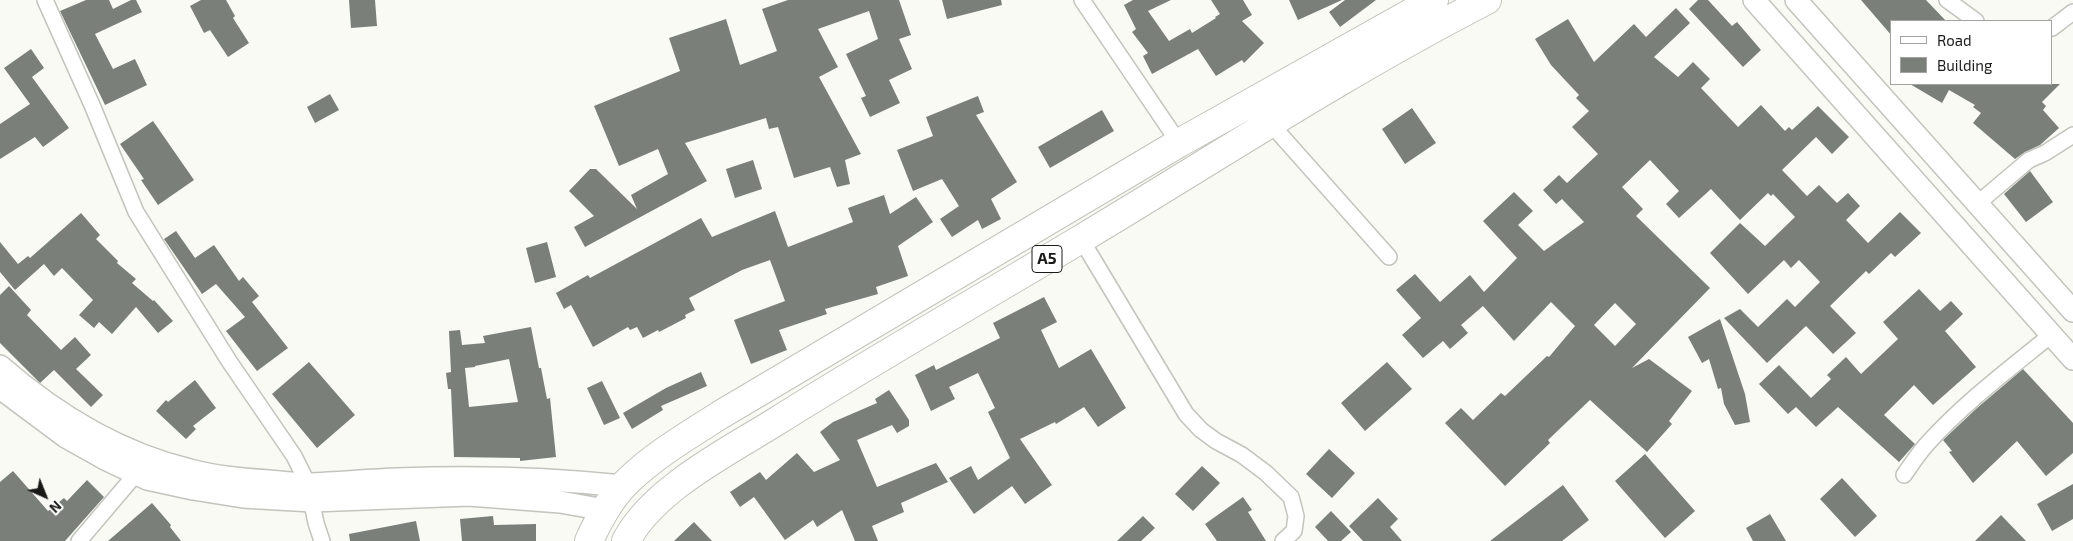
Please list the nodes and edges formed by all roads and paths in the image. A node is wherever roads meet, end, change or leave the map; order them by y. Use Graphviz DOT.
graph roads {
  1 [pos="45,0"];
  2 [pos="1082,0"];
  3 [pos="1434,0"];
  4 [pos="1487,0"];
  5 [pos="1754,0"];
  6 [pos="1796,0"];
  7 [pos="1947,0"];
  8 [pos="2073,12"];
  9 [pos="1975,20"];
  10 [pos="2053,27"];
  11 [pos="1270,123"];
  12 [pos="2073,136"];
  13 [pos="1179,143"];
  14 [pos="1977,204"];
  15 [pos="1081,239"];
  16 [pos="1389,257"];
  17 [pos="2073,311"];
  18 [pos="2051,335"];
  19 [pos="854,336"];
  20 [pos="2073,359"];
  21 [pos="869,363"];
  22 [pos="0,366"];
  23 [pos="0,388"];
  24 [pos="150,458"];
  25 [pos="135,474"];
  26 [pos="1904,475"];
  27 [pos="623,486"];
  28 [pos="310,492"];
  29 [pos="605,510"];
  30 [pos="79,541"];
  31 [pos="322,541"];
  32 [pos="589,541"];
  33 [pos="626,541"];
  34 [pos="1284,541"];
  1 -- 28 [label="street"];
  2 -- 13 [label="street"];
  3 -- 13 [label="highway, A5"];
  4 -- 11 [label="highway, A5"];
  5 -- 18 [label="street"];
  6 -- 14 [label="street"];
  7 -- 9 [label="street"];
  8 -- 10 [label="street"];
  11 -- 15 [label="highway, A5"];
  11 -- 16 [label="street"];
  12 -- 14 [label="street"];
  13 -- 19 [label="highway, A5"];
  14 -- 17 [label="street"];
  15 -- 21 [label="highway, A5"];
  15 -- 34 [label="street"];
  18 -- 20 [label="street"];
  18 -- 26 [label="street"];
  19 -- 21 [label="highway"];
  19 -- 27 [label="highway, A5"];
  21 -- 33 [label="highway, A5"];
  22 -- 24 [label="street"];
  23 -- 25 [label="street"];
  24 -- 25 [label="street"];
  24 -- 28 [label="street"];
  25 -- 28 [label="street"];
  25 -- 30 [label="street"];
  27 -- 28 [label="street"];
  27 -- 29 [label="highway, A5"];
  28 -- 29 [label="street"];
  28 -- 31 [label="street"];
  29 -- 32 [label="highway, A5"];
}
